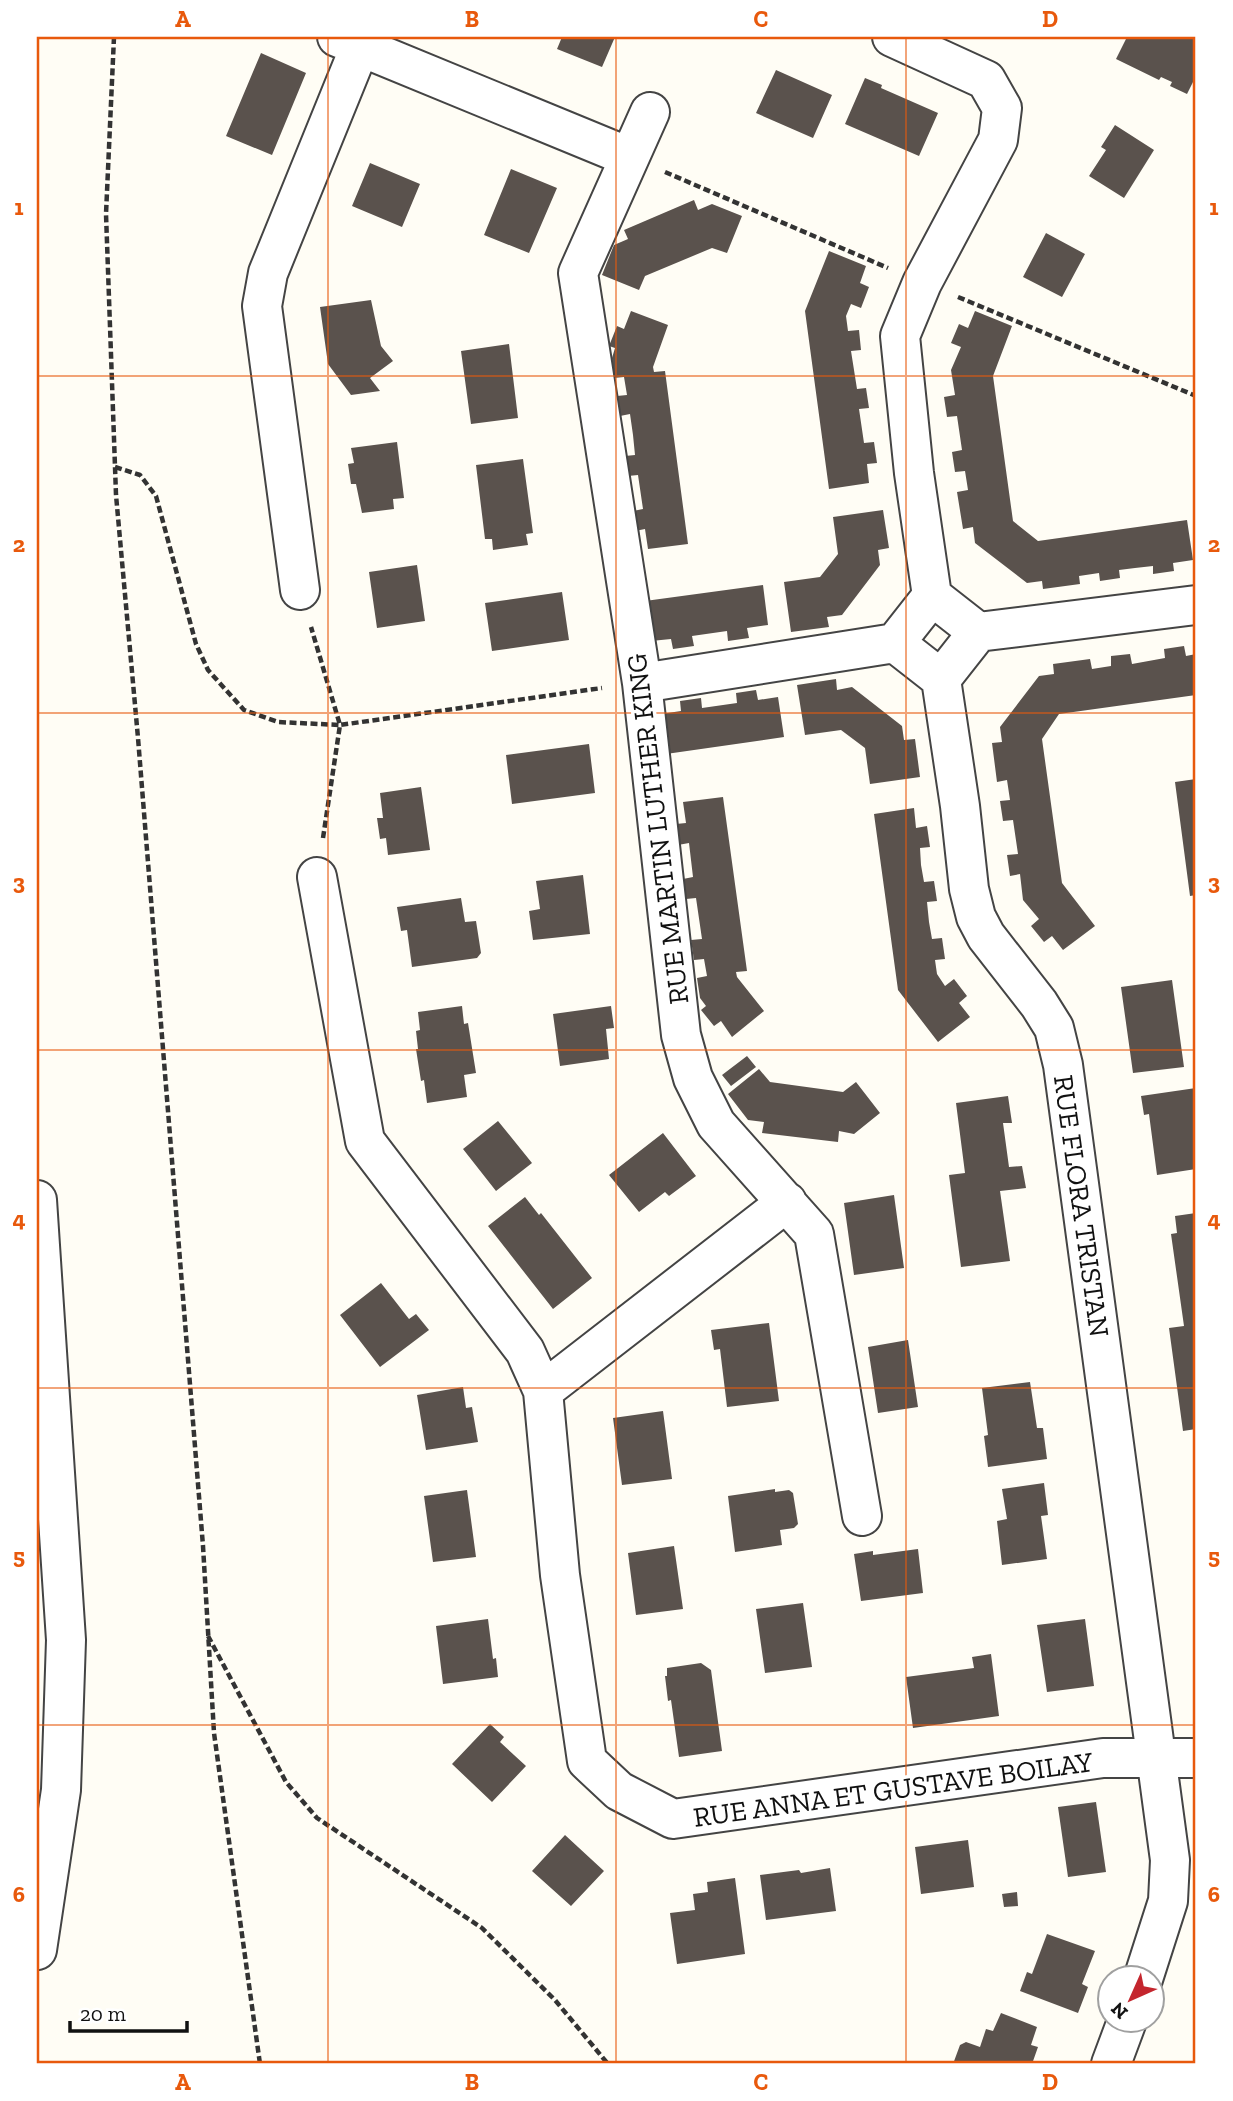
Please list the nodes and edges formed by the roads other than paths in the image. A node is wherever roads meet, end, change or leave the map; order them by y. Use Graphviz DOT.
graph roads {
  1 [pos="892,37"];
  2 [pos="354,40"];
  3 [pos="650,112"];
  4 [pos="629,157"];
  5 [pos="300,590"];
  6 [pos="932,596"];
  7 [pos="1196,604"];
  8 [pos="978,632"];
  9 [pos="895,643"];
  10 [pos="941,679"];
  11 [pos="642,683"];
  12 [pos="317,877"];
  13 [pos="37,1200"];
  14 [pos="787,1202"];
  15 [pos="543,1391"];
  16 [pos="862,1516"];
  17 [pos="1155,1758"];
  18 [pos="1196,1758"];
  19 [pos="37,1950"];
  20 [pos="1148,1965"];
  21 [pos="1122,2035"];
  22 [pos="1111,2064"];
  1 -- 6 [label="street"];
  2 -- 4 [label="street"];
  2 -- 5 [label="street"];
  3 -- 4 [label="street, RUE MARTIN LUTHER KING"];
  4 -- 11 [label="street, RUE MARTIN LUTHER KING"];
  6 -- 8 [label="street"];
  6 -- 9 [label="street"];
  7 -- 8 [label="street"];
  8 -- 10 [label="street"];
  9 -- 10 [label="street"];
  9 -- 11 [label="street"];
  10 -- 17 [label="street, RUE FLORA TRISTAN"];
  11 -- 14 [label="street, RUE MARTIN LUTHER KING"];
  12 -- 15 [label="street, RUE ANNA ET GUSTAVE BOILAY"];
  13 -- 19 [label="street"];
  14 -- 15 [label="street"];
  14 -- 16 [label="street, RUE MARTIN LUTHER KING"];
  15 -- 17 [label="street, RUE ANNA ET GUSTAVE BOILAY"];
  17 -- 18 [label="street, RUE ANNA ET GUSTAVE BOILAY"];
  17 -- 20 [label="street, RUE FLORA TRISTAN"];
  21 -- 22 [label="street"];
}
